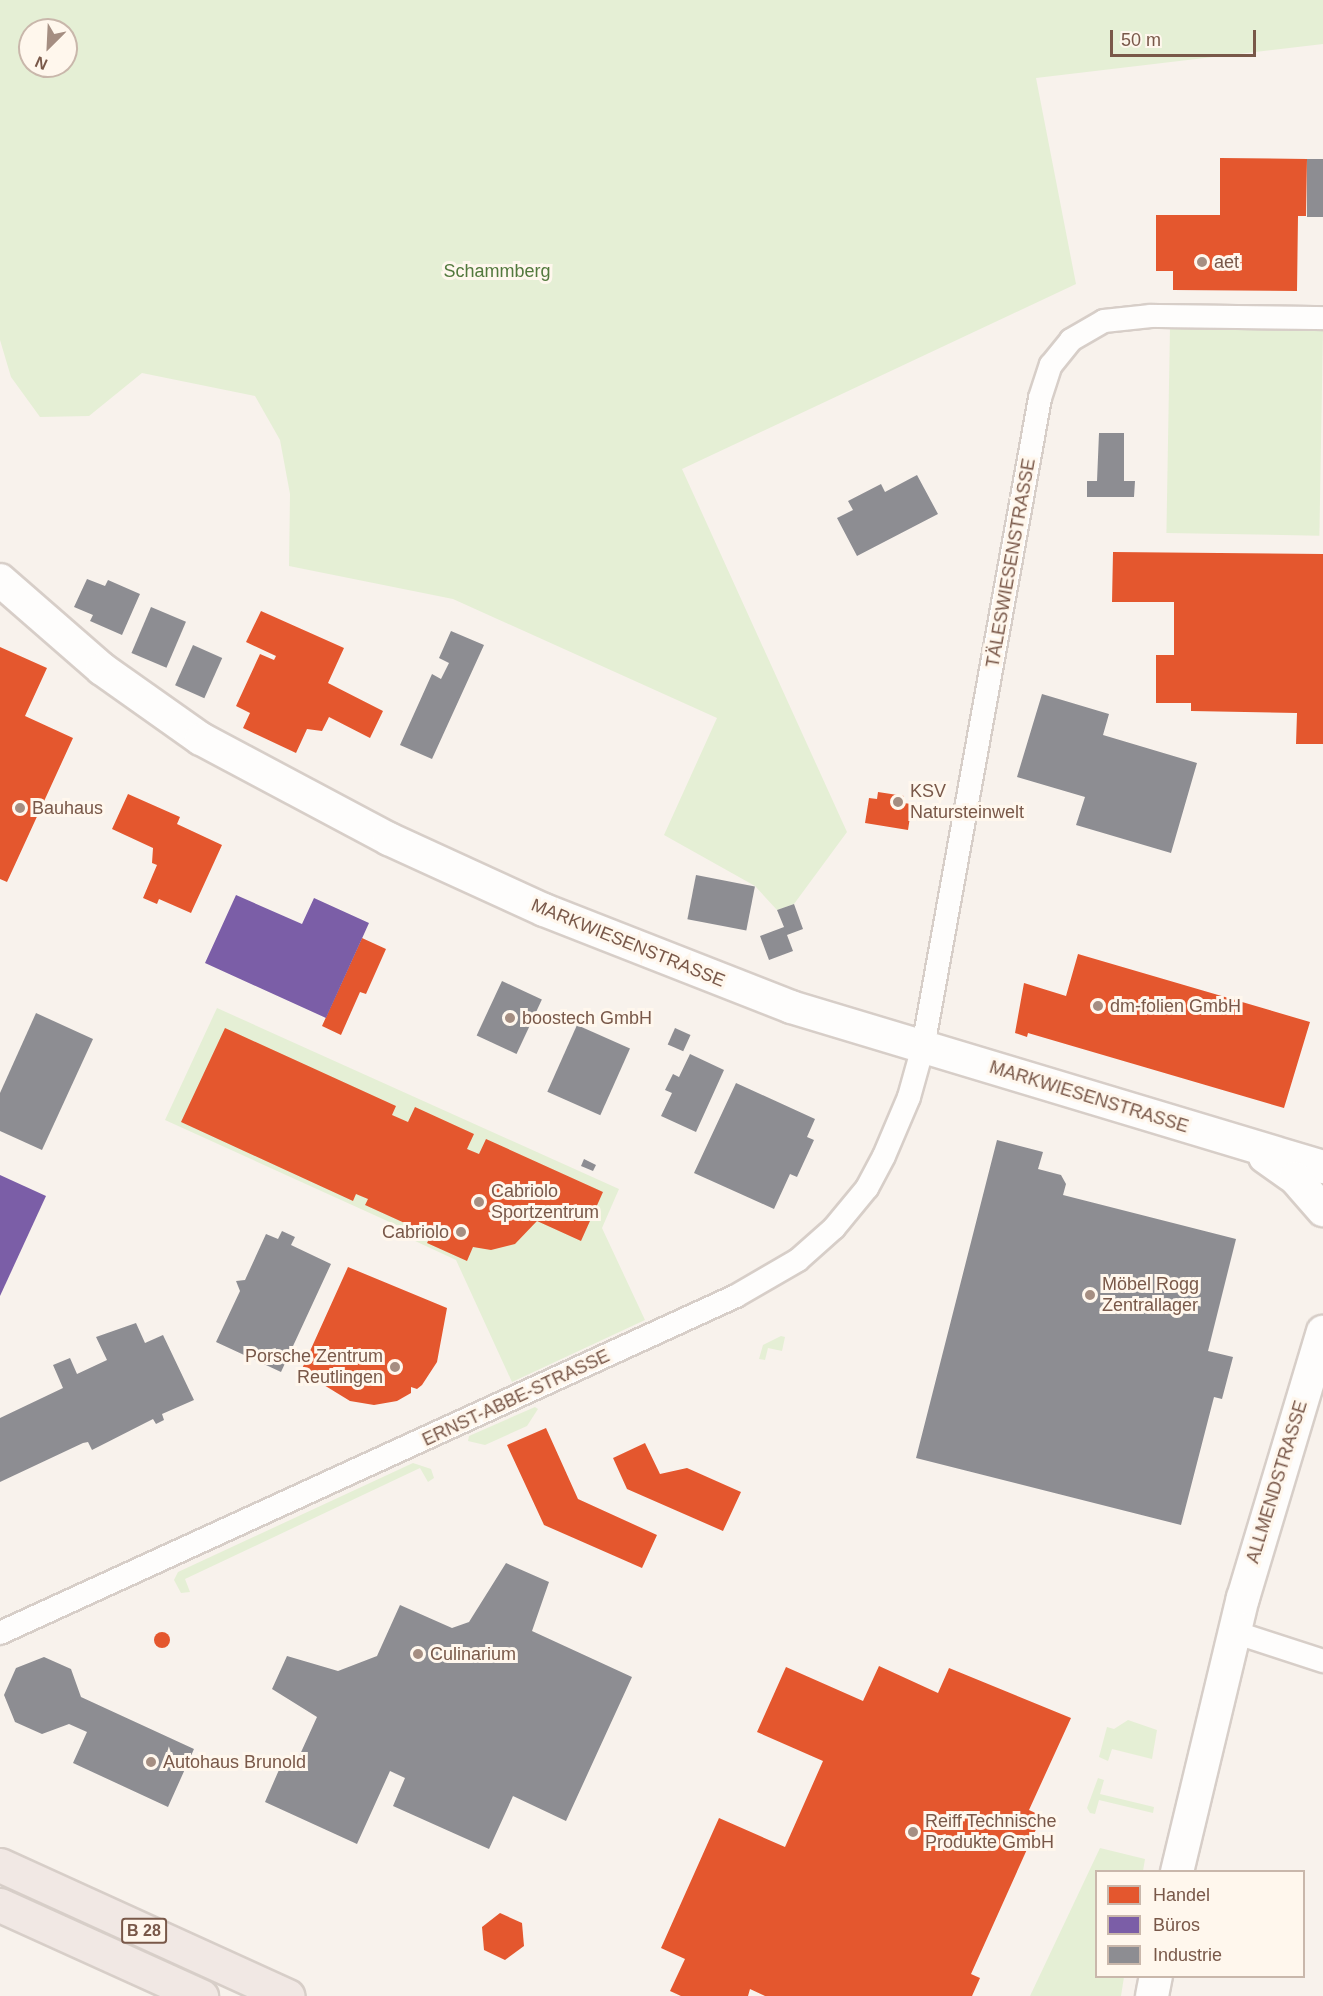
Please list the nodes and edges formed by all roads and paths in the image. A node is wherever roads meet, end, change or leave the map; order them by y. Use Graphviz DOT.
graph roads {
  1 [pos="1323,318"];
  2 [pos="0,579"];
  3 [pos="923,1047"];
  4 [pos="1255,1145"];
  5 [pos="1323,1167"];
  6 [pos="1323,1210"];
  7 [pos="1323,1332"];
  8 [pos="1234,1632"];
  9 [pos="0,1633"];
  10 [pos="1323,1661"];
  11 [pos="0,1865"];
  12 [pos="1177,1870"];
  13 [pos="0,1905"];
  14 [pos="1156,1978"];
  15 [pos="201,1996"];
  16 [pos="288,1996"];
  17 [pos="1152,1996"];
  1 -- 3 [label="street, TÄLESWIESENSTRASSE"];
  2 -- 3 [label="street, MARKWIESENSTRASSE"];
  3 -- 4 [label="street, MARKWIESENSTRASSE"];
  3 -- 9 [label="street, ERNST-ABBE-STRASSE"];
  4 -- 5 [label="street, MARKWIESENSTRASSE"];
  4 -- 6 [label="street"];
  7 -- 8 [label="street, ALLMENDSTRASSE"];
  8 -- 10 [label="street"];
  8 -- 12 [label="street, ALLMENDSTRASSE"];
  11 -- 16 [label="highway, B 28"];
  13 -- 15 [label="highway, B 28"];
  14 -- 17 [label="street"];
}
